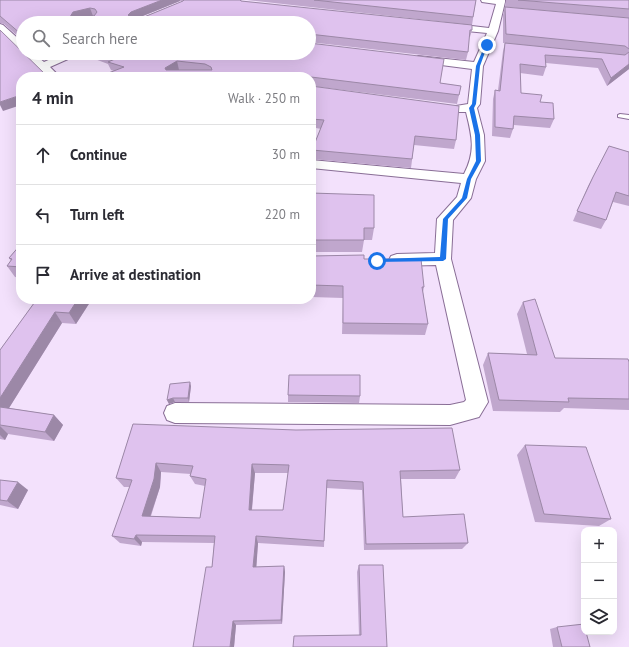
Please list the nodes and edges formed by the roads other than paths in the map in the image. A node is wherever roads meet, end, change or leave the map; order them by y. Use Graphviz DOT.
graph roads {
  1 [pos="485,0"];
  2 [pos="502,5"];
  3 [pos="438,25"];
  4 [pos="0,27"];
  5 [pos="493,31"];
  6 [pos="16,37"];
  7 [pos="11,38"];
  8 [pos="16,43"];
  9 [pos="487,45"];
  10 [pos="501,46"];
  11 [pos="409,58"];
  12 [pos="34,60"];
  13 [pos="58,60"];
  14 [pos="478,66"];
  15 [pos="42,67"];
  16 [pos="48,72"];
  17 [pos="447,108"];
  18 [pos="472,108"];
  19 [pos="620,116"];
  20 [pos="629,117"];
  21 [pos="316,164"];
  22 [pos="469,179"];
  23 [pos="443,259"];
  24 [pos="384,260"];
  25 [pos="175,413"];
  1 -- 2 [label="street"];
  2 -- 5 [label="street"];
  3 -- 5 [label="street"];
  4 -- 7 [label="street"];
  5 -- 9 [label="street"];
  6 -- 7 [label="street"];
  7 -- 8 [label="street"];
  9 -- 10 [label="street"];
  9 -- 14 [label="street"];
  11 -- 14 [label="street"];
  12 -- 15 [label="street"];
  13 -- 15 [label="street"];
  14 -- 18 [label="street"];
  15 -- 16 [label="street"];
  17 -- 18 [label="street"];
  18 -- 22 [label="street"];
  19 -- 20 [label="lane"];
  21 -- 22 [label="street"];
  22 -- 23 [label="street"];
  23 -- 24 [label="street"];
  23 -- 25 [label="street"];
}
